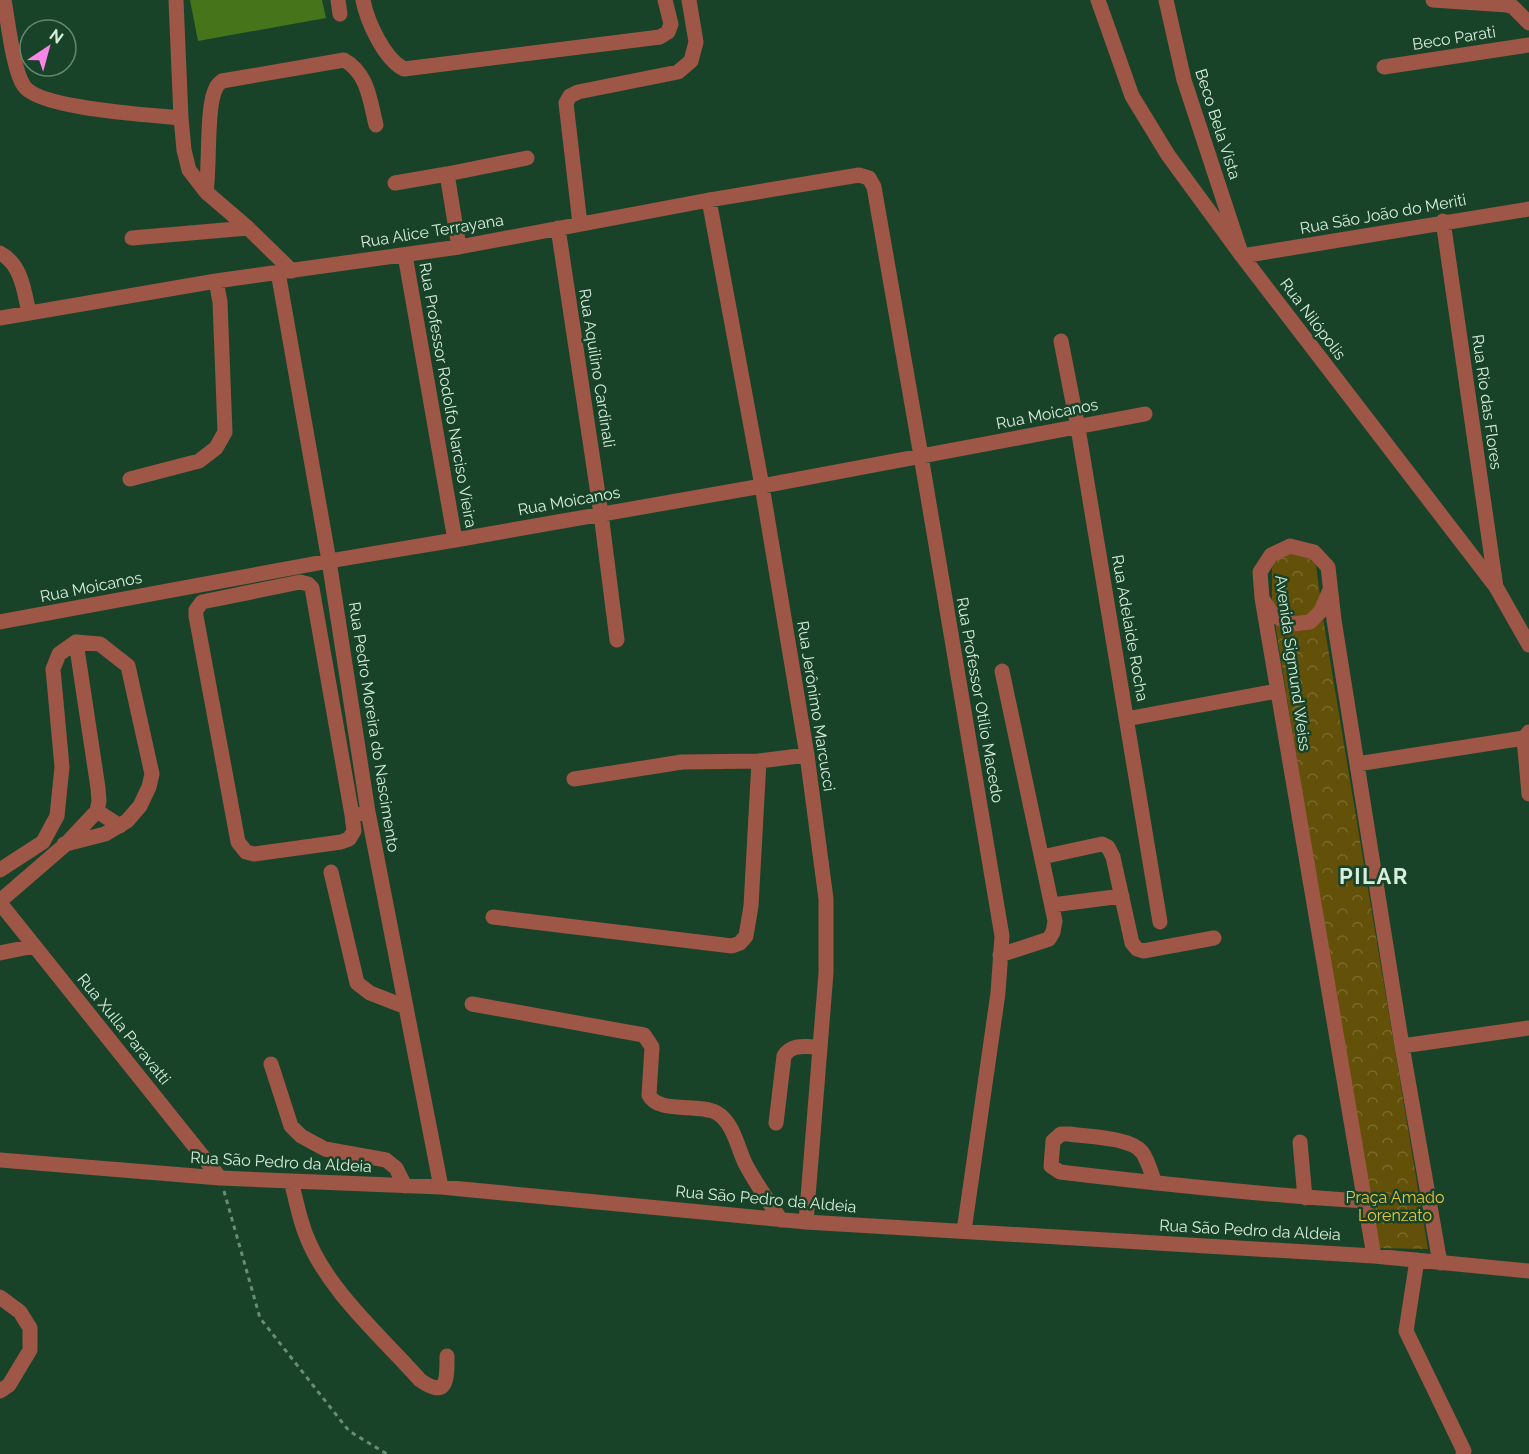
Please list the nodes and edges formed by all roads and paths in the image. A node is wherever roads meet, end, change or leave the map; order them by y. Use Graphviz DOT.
graph roads {
  1 [pos="4,0"];
  2 [pos="166,0"];
  3 [pos="176,0"];
  4 [pos="363,0"];
  5 [pos="665,0"];
  6 [pos="689,0"];
  7 [pos="1098,0"];
  8 [pos="1166,0"];
  9 [pos="1433,0"];
  10 [pos="177,17"];
  11 [pos="1529,23"];
  12 [pos="1529,45"];
  13 [pos="1384,67"];
  14 [pos="181,118"];
  15 [pos="376,125"];
  16 [pos="527,159"];
  17 [pos="447,174"];
  18 [pos="869,178"];
  19 [pos="395,183"];
  20 [pos="206,192"];
  21 [pos="709,200"];
  22 [pos="1529,209"];
  23 [pos="1443,221"];
  24 [pos="580,224"];
  25 [pos="248,228"];
  26 [pos="558,228"];
  27 [pos="132,238"];
  28 [pos="459,247"];
  29 [pos="0,253"];
  30 [pos="405,255"];
  31 [pos="1242,256"];
  32 [pos="285,271"];
  33 [pos="216,281"];
  34 [pos="30,313"];
  35 [pos="0,318"];
  36 [pos="1061,341"];
  37 [pos="1145,414"];
  38 [pos="1078,428"];
  39 [pos="921,456"];
  40 [pos="130,478"];
  41 [pos="762,486"];
  42 [pos="602,514"];
  43 [pos="454,540"];
  44 [pos="329,561"];
  45 [pos="1496,587"];
  46 [pos="1331,589"];
  47 [pos="1262,598"];
  48 [pos="0,622"];
  49 [pos="617,640"];
  50 [pos="1528,641"];
  51 [pos="76,642"];
  52 [pos="1002,671"];
  53 [pos="1276,691"];
  54 [pos="1126,718"];
  55 [pos="1526,735"];
  56 [pos="807,755"];
  57 [pos="759,761"];
  58 [pos="1357,764"];
  59 [pos="574,779"];
  60 [pos="1529,794"];
  61 [pos="97,810"];
  62 [pos="368,813"];
  63 [pos="352,815"];
  64 [pos="120,826"];
  65 [pos="43,842"];
  66 [pos="66,844"];
  67 [pos="1042,857"];
  68 [pos="0,870"];
  69 [pos="331,872"];
  70 [pos="1122,896"];
  71 [pos="0,902"];
  72 [pos="1052,905"];
  73 [pos="493,917"];
  74 [pos="1160,922"];
  75 [pos="1214,938"];
  76 [pos="34,946"];
  77 [pos="0,953"];
  78 [pos="1000,955"];
  79 [pos="472,1005"];
  80 [pos="406,1007"];
  81 [pos="1529,1028"];
  82 [pos="820,1047"];
  83 [pos="1402,1047"];
  84 [pos="271,1064"];
  85 [pos="776,1122"];
  86 [pos="1300,1142"];
  87 [pos="0,1160"];
  88 [pos="220,1178"];
  89 [pos="291,1181"];
  90 [pos="1155,1183"];
  91 [pos="405,1186"];
  92 [pos="441,1187"];
  93 [pos="1305,1198"];
  94 [pos="1365,1201"];
  95 [pos="781,1220"];
  96 [pos="806,1222"];
  97 [pos="964,1231"];
  98 [pos="1374,1256"];
  99 [pos="1417,1260"];
  100 [pos="1440,1263"];
  101 [pos="1529,1270"];
  102 [pos="0,1297"];
  103 [pos="447,1356"];
  104 [pos="0,1391"];
  105 [pos="387,1454"];
  106 [pos="1463,1454"];
  1 -- 14 [label="street"];
  2 -- 10 [label="street"];
  3 -- 10 [label="street"];
  4 -- 5 [label="street"];
  6 -- 24 [label="street"];
  7 -- 31 [label="street, Rua Nilópolis"];
  8 -- 31 [label="street, Beco Bela Vista"];
  9 -- 11 [label="street"];
  10 -- 14 [label="street"];
  12 -- 13 [label="street, Beco Parati"];
  14 -- 20 [label="street"];
  15 -- 20 [label="street"];
  16 -- 17 [label="street"];
  17 -- 19 [label="street"];
  17 -- 28 [label="street"];
  18 -- 21 [label="street, Rua Alice Terrayana"];
  18 -- 39 [label="street, Rua Professor Otílio Macedo"];
  20 -- 25 [label="street"];
  21 -- 24 [label="street, Rua Alice Terrayana"];
  21 -- 41 [label="street, Rua Jerônimo Marcucci"];
  22 -- 23 [label="street, Rua São João do Meriti"];
  23 -- 31 [label="street, Rua São João do Meriti"];
  23 -- 45 [label="street, Rua Rio das Flores"];
  24 -- 26 [label="street, Rua Alice Terrayana"];
  25 -- 27 [label="street"];
  25 -- 32 [label="street"];
  26 -- 28 [label="street, Rua Alice Terrayana"];
  26 -- 42 [label="street, Rua Aquilino Cardinali"];
  28 -- 30 [label="street, Rua Alice Terrayana"];
  29 -- 34 [label="street"];
  30 -- 32 [label="street, Rua Alice Terrayana"];
  30 -- 43 [label="street, Rua Professor Rodolfo Narciso Vieira"];
  31 -- 45 [label="street, Rua Nilópolis"];
  32 -- 33 [label="street, Rua Alice Terrayana"];
  32 -- 44 [label="street, Rua Pedro Moreira do Nascimento"];
  33 -- 34 [label="street, Rua Alice Terrayana"];
  33 -- 40 [label="street"];
  34 -- 35 [label="street, Rua Alice Terrayana"];
  36 -- 38 [label="street, Rua Adelaide Rocha"];
  37 -- 38 [label="street, Rua Moicanos"];
  38 -- 39 [label="street, Rua Moicanos"];
  38 -- 54 [label="street, Rua Adelaide Rocha"];
  39 -- 41 [label="street, Rua Moicanos"];
  39 -- 78 [label="street, Rua Professor Otílio Macedo"];
  41 -- 42 [label="street, Rua Moicanos"];
  41 -- 56 [label="street, Rua Jerônimo Marcucci"];
  42 -- 43 [label="street, Rua Moicanos"];
  42 -- 49 [label="street, Rua Aquilino Cardinali"];
  43 -- 44 [label="street, Rua Moicanos"];
  44 -- 48 [label="street, Rua Moicanos"];
  44 -- 62 [label="street, Rua Pedro Moreira do Nascimento"];
  45 -- 50 [label="street, Rua Nilópolis"];
  46 -- 47 [label="street"];
  46 -- 47 [label="street, Avenida Sigmund Weiss"];
  46 -- 58 [label="street, Avenida Sigmund Weiss"];
  47 -- 53 [label="street, Avenida Sigmund Weiss"];
  51 -- 61 [label="street"];
  51 -- 64 [label="street"];
  51 -- 65 [label="street"];
  52 -- 67 [label="street"];
  53 -- 54 [label="street"];
  53 -- 94 [label="street, Avenida Sigmund Weiss"];
  54 -- 74 [label="street, Rua Adelaide Rocha"];
  55 -- 58 [label="street"];
  55 -- 60 [label="street"];
  56 -- 57 [label="street"];
  56 -- 82 [label="street, Rua Jerônimo Marcucci"];
  57 -- 59 [label="street"];
  57 -- 73 [label="street"];
  58 -- 83 [label="street, Avenida Sigmund Weiss"];
  61 -- 64 [label="street"];
  61 -- 66 [label="street"];
  62 -- 63 [label="street"];
  62 -- 80 [label="street, Rua Pedro Moreira do Nascimento"];
  63 -- 63 [label="street"];
  64 -- 66 [label="street"];
  65 -- 66 [label="street"];
  65 -- 68 [label="street"];
  66 -- 71 [label="street"];
  67 -- 70 [label="street"];
  67 -- 72 [label="street"];
  69 -- 80 [label="street"];
  70 -- 72 [label="street"];
  70 -- 75 [label="street"];
  71 -- 76 [label="street, Rua Xulla Paravatti"];
  72 -- 78 [label="street"];
  76 -- 77 [label="street"];
  76 -- 88 [label="street, Rua Xulla Paravatti"];
  78 -- 97 [label="street, Rua Professor Otílio Macedo"];
  79 -- 95 [label="street"];
  80 -- 92 [label="street, Rua Pedro Moreira do Nascimento"];
  81 -- 83 [label="street"];
  82 -- 85 [label="street"];
  82 -- 96 [label="street, Rua Jerônimo Marcucci"];
  83 -- 100 [label="street, Avenida Sigmund Weiss"];
  84 -- 91 [label="street"];
  86 -- 93 [label="street"];
  87 -- 88 [label="street, Rua São Pedro da Aldeia"];
  88 -- 89 [label="street, Rua São Pedro da Aldeia"];
  88 -- 105 [label="path"];
  89 -- 91 [label="street, Rua São Pedro da Aldeia"];
  89 -- 103 [label="street"];
  90 -- 90 [label="street"];
  90 -- 93 [label="street"];
  91 -- 92 [label="street, Rua São Pedro da Aldeia"];
  92 -- 95 [label="street, Rua São Pedro da Aldeia"];
  93 -- 94 [label="street"];
  94 -- 98 [label="street, Avenida Sigmund Weiss"];
  95 -- 96 [label="street, Rua São Pedro da Aldeia"];
  96 -- 97 [label="street, Rua São Pedro da Aldeia"];
  97 -- 98 [label="street, Rua São Pedro da Aldeia"];
  98 -- 99 [label="street, Rua São Pedro da Aldeia"];
  99 -- 100 [label="street, Rua São Pedro da Aldeia"];
  99 -- 106 [label="street"];
  100 -- 101 [label="street, Rua São Pedro da Aldeia"];
  102 -- 104 [label="street"];
}
